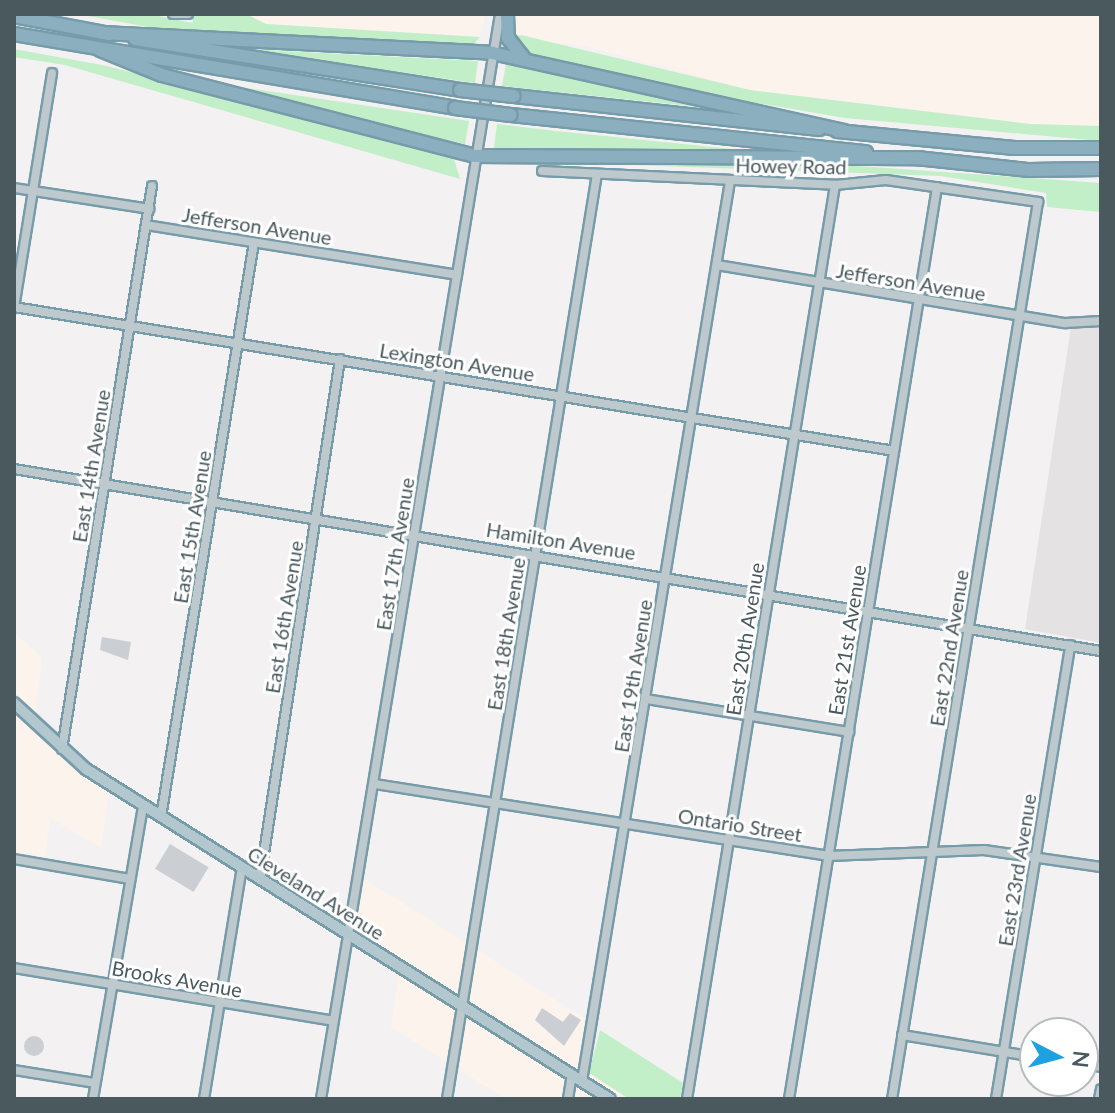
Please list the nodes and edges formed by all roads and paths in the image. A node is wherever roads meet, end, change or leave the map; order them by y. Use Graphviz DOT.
graph roads {
  1 [pos="173,14"];
  2 [pos="188,14"];
  3 [pos="500,14"];
  4 [pos="507,14"];
  5 [pos="14,16"];
  6 [pos="102,33"];
  7 [pos="14,34"];
  8 [pos="100,50"];
  9 [pos="492,53"];
  10 [pos="535,65"];
  11 [pos="52,73"];
  12 [pos="844,131"];
  13 [pos="1101,148"];
  14 [pos="475,156"];
  15 [pos="921,158"];
  16 [pos="1101,169"];
  17 [pos="542,171"];
  18 [pos="597,174"];
  19 [pos="730,181"];
  20 [pos="835,185"];
  21 [pos="152,186"];
  22 [pos="937,187"];
  23 [pos="14,188"];
  24 [pos="33,191"];
  25 [pos="1038,202"];
  26 [pos="149,209"];
  27 [pos="146,225"];
  28 [pos="254,242"];
  29 [pos="717,265"];
  30 [pos="457,275"];
  31 [pos="820,283"];
  32 [pos="919,299"];
  33 [pos="14,307"];
  34 [pos="1019,316"];
  35 [pos="1101,321"];
  36 [pos="130,325"];
  37 [pos="237,343"];
  38 [pos="340,359"];
  39 [pos="441,375"];
  40 [pos="560,396"];
  41 [pos="692,417"];
  42 [pos="795,434"];
  43 [pos="894,451"];
  44 [pos="14,469"];
  45 [pos="104,484"];
  46 [pos="212,502"];
  47 [pos="315,517"];
  48 [pos="415,533"];
  49 [pos="535,554"];
  50 [pos="666,575"];
  51 [pos="769,592"];
  52 [pos="869,608"];
  53 [pos="969,628"];
  54 [pos="1070,645"];
  55 [pos="1101,651"];
  56 [pos="646,699"];
  57 [pos="14,703"];
  58 [pos="749,716"];
  59 [pos="849,732"];
  60 [pos="62,750"];
  61 [pos="375,784"];
  62 [pos="494,802"];
  63 [pos="143,805"];
  64 [pos="161,817"];
  65 [pos="625,823"];
  66 [pos="729,840"];
  67 [pos="932,848"];
  68 [pos="828,856"];
  69 [pos="1035,856"];
  70 [pos="14,859"];
  71 [pos="242,867"];
  72 [pos="1101,867"];
  73 [pos="130,879"];
  74 [pos="260,879"];
  75 [pos="349,935"];
  76 [pos="14,968"];
  77 [pos="112,984"];
  78 [pos="220,1002"];
  79 [pos="462,1006"];
  80 [pos="334,1021"];
  81 [pos="902,1035"];
  82 [pos="1003,1052"];
  83 [pos="1019,1054"];
  84 [pos="14,1070"];
  85 [pos="572,1075"];
  86 [pos="582,1081"];
  87 [pos="95,1083"];
  88 [pos="1101,1089"];
  89 [pos="93,1099"];
  90 [pos="204,1099"];
  91 [pos="321,1099"];
  92 [pos="447,1099"];
  93 [pos="568,1099"];
  94 [pos="610,1099"];
  95 [pos="687,1099"];
  96 [pos="789,1099"];
  97 [pos="892,1099"];
  98 [pos="996,1099"];
  99 [pos="1099,1099"];
  1 -- 2 [label="street"];
  3 -- 9 [label="street, East 17th Avenue"];
  4 -- 10 [label="highway"];
  5 -- 6 [label="highway"];
  6 -- 9 [label="highway"];
  6 -- 12 [label="highway, bridge"];
  7 -- 8 [label="highway"];
  8 -- 14 [label="highway"];
  8 -- 15 [label="highway, bridge"];
  9 -- 10 [label="highway"];
  9 -- 14 [label="street, East 17th Avenue"];
  10 -- 12 [label="highway"];
  11 -- 24 [label="street"];
  12 -- 13 [label="highway"];
  14 -- 15 [label="highway"];
  14 -- 30 [label="street, East 17th Avenue"];
  15 -- 16 [label="highway"];
  17 -- 18 [label="street, Howey Road"];
  18 -- 19 [label="street, Howey Road"];
  18 -- 40 [label="street, East 18th Avenue"];
  19 -- 20 [label="street, Howey Road"];
  19 -- 29 [label="street, East 19th Avenue"];
  20 -- 22 [label="street, Howey Road"];
  20 -- 31 [label="street, East 20th Avenue"];
  21 -- 26 [label="street, East 14th Avenue"];
  22 -- 25 [label="street, Howey Road"];
  22 -- 32 [label="street, East 21st Avenue"];
  23 -- 24 [label="street"];
  24 -- 26 [label="street"];
  24 -- 33 [label="street"];
  25 -- 34 [label="street, East 22nd Avenue"];
  26 -- 27 [label="street, East 14th Avenue"];
  27 -- 28 [label="street, Jefferson Avenue"];
  27 -- 36 [label="street, East 14th Avenue"];
  28 -- 30 [label="street, Jefferson Avenue"];
  28 -- 37 [label="street, East 15th Avenue"];
  29 -- 31 [label="street, Jefferson Avenue"];
  29 -- 41 [label="street, East 19th Avenue"];
  30 -- 39 [label="street, East 17th Avenue"];
  31 -- 32 [label="street, Jefferson Avenue"];
  31 -- 42 [label="street, East 20th Avenue"];
  32 -- 34 [label="street, Jefferson Avenue"];
  32 -- 43 [label="street, East 21st Avenue"];
  33 -- 36 [label="street, Lexington Avenue"];
  34 -- 35 [label="street, Jefferson Avenue"];
  34 -- 53 [label="street, East 22nd Avenue"];
  36 -- 37 [label="street, Lexington Avenue"];
  36 -- 45 [label="street, East 14th Avenue"];
  37 -- 38 [label="street, Lexington Avenue"];
  37 -- 46 [label="street, East 15th Avenue"];
  38 -- 39 [label="street, Lexington Avenue"];
  38 -- 47 [label="street, East 16th Avenue"];
  39 -- 40 [label="street, Lexington Avenue"];
  39 -- 48 [label="street, East 17th Avenue"];
  40 -- 41 [label="street, Lexington Avenue"];
  40 -- 49 [label="street, East 18th Avenue"];
  41 -- 42 [label="street, Lexington Avenue"];
  41 -- 50 [label="street, East 19th Avenue"];
  42 -- 43 [label="street, Lexington Avenue"];
  42 -- 51 [label="street, East 20th Avenue"];
  43 -- 52 [label="street, East 21st Avenue"];
  44 -- 45 [label="street, Hamilton Avenue"];
  45 -- 46 [label="street, Hamilton Avenue"];
  45 -- 60 [label="street, East 14th Avenue"];
  46 -- 47 [label="street, Hamilton Avenue"];
  46 -- 64 [label="street, East 15th Avenue"];
  47 -- 48 [label="street, Hamilton Avenue"];
  47 -- 74 [label="street, East 16th Avenue"];
  48 -- 49 [label="street, Hamilton Avenue"];
  48 -- 61 [label="street, East 17th Avenue"];
  49 -- 50 [label="street, Hamilton Avenue"];
  49 -- 62 [label="street, East 18th Avenue"];
  50 -- 51 [label="street, Hamilton Avenue"];
  50 -- 56 [label="street, East 19th Avenue"];
  51 -- 52 [label="street, Hamilton Avenue"];
  51 -- 58 [label="street, East 20th Avenue"];
  52 -- 53 [label="street, Hamilton Avenue"];
  52 -- 59 [label="street, East 21st Avenue"];
  53 -- 54 [label="street, Hamilton Avenue"];
  53 -- 67 [label="street, East 22nd Avenue"];
  54 -- 55 [label="street, Hamilton Avenue"];
  54 -- 69 [label="street, East 23rd Avenue"];
  56 -- 58 [label="street"];
  56 -- 65 [label="street, East 19th Avenue"];
  57 -- 60 [label="main road, Cleveland Avenue"];
  58 -- 59 [label="street"];
  58 -- 66 [label="street, East 20th Avenue"];
  59 -- 68 [label="street, East 21st Avenue"];
  60 -- 63 [label="main road, Cleveland Avenue"];
  61 -- 62 [label="street, Ontario Street"];
  61 -- 75 [label="street, East 17th Avenue"];
  62 -- 65 [label="street, Ontario Street"];
  62 -- 79 [label="street, East 18th Avenue"];
  63 -- 64 [label="main road, Cleveland Avenue"];
  63 -- 73 [label="street"];
  64 -- 71 [label="main road, Cleveland Avenue"];
  65 -- 66 [label="street, Ontario Street"];
  65 -- 86 [label="street, East 19th Avenue"];
  66 -- 68 [label="street, Ontario Street"];
  66 -- 95 [label="street, East 20th Avenue"];
  67 -- 68 [label="street, Ontario Street"];
  67 -- 69 [label="street, Ontario Street"];
  67 -- 81 [label="street, East 22nd Avenue"];
  68 -- 96 [label="street, East 21st Avenue"];
  69 -- 72 [label="street, Ontario Street"];
  69 -- 82 [label="street, East 23rd Avenue"];
  70 -- 73 [label="street"];
  71 -- 74 [label="main road, Cleveland Avenue"];
  71 -- 78 [label="street"];
  73 -- 77 [label="street"];
  74 -- 75 [label="main road, Cleveland Avenue"];
  75 -- 79 [label="main road, Cleveland Avenue"];
  75 -- 80 [label="street, East 17th Avenue"];
  76 -- 77 [label="street, Brooks Avenue"];
  77 -- 78 [label="street, Brooks Avenue"];
  77 -- 87 [label="street"];
  78 -- 80 [label="street, Brooks Avenue"];
  78 -- 90 [label="street"];
  79 -- 85 [label="main road, Cleveland Avenue"];
  79 -- 92 [label="street, East 18th Avenue"];
  80 -- 91 [label="street, East 17th Avenue"];
  81 -- 82 [label="street"];
  81 -- 97 [label="street, East 22nd Avenue"];
  82 -- 83 [label="street"];
  82 -- 98 [label="street, East 23rd Avenue"];
  84 -- 87 [label="street"];
  85 -- 86 [label="main road, Cleveland Avenue"];
  85 -- 93 [label="street"];
  86 -- 94 [label="main road, Cleveland Avenue"];
  87 -- 89 [label="street"];
  88 -- 99 [label="street"];
}
